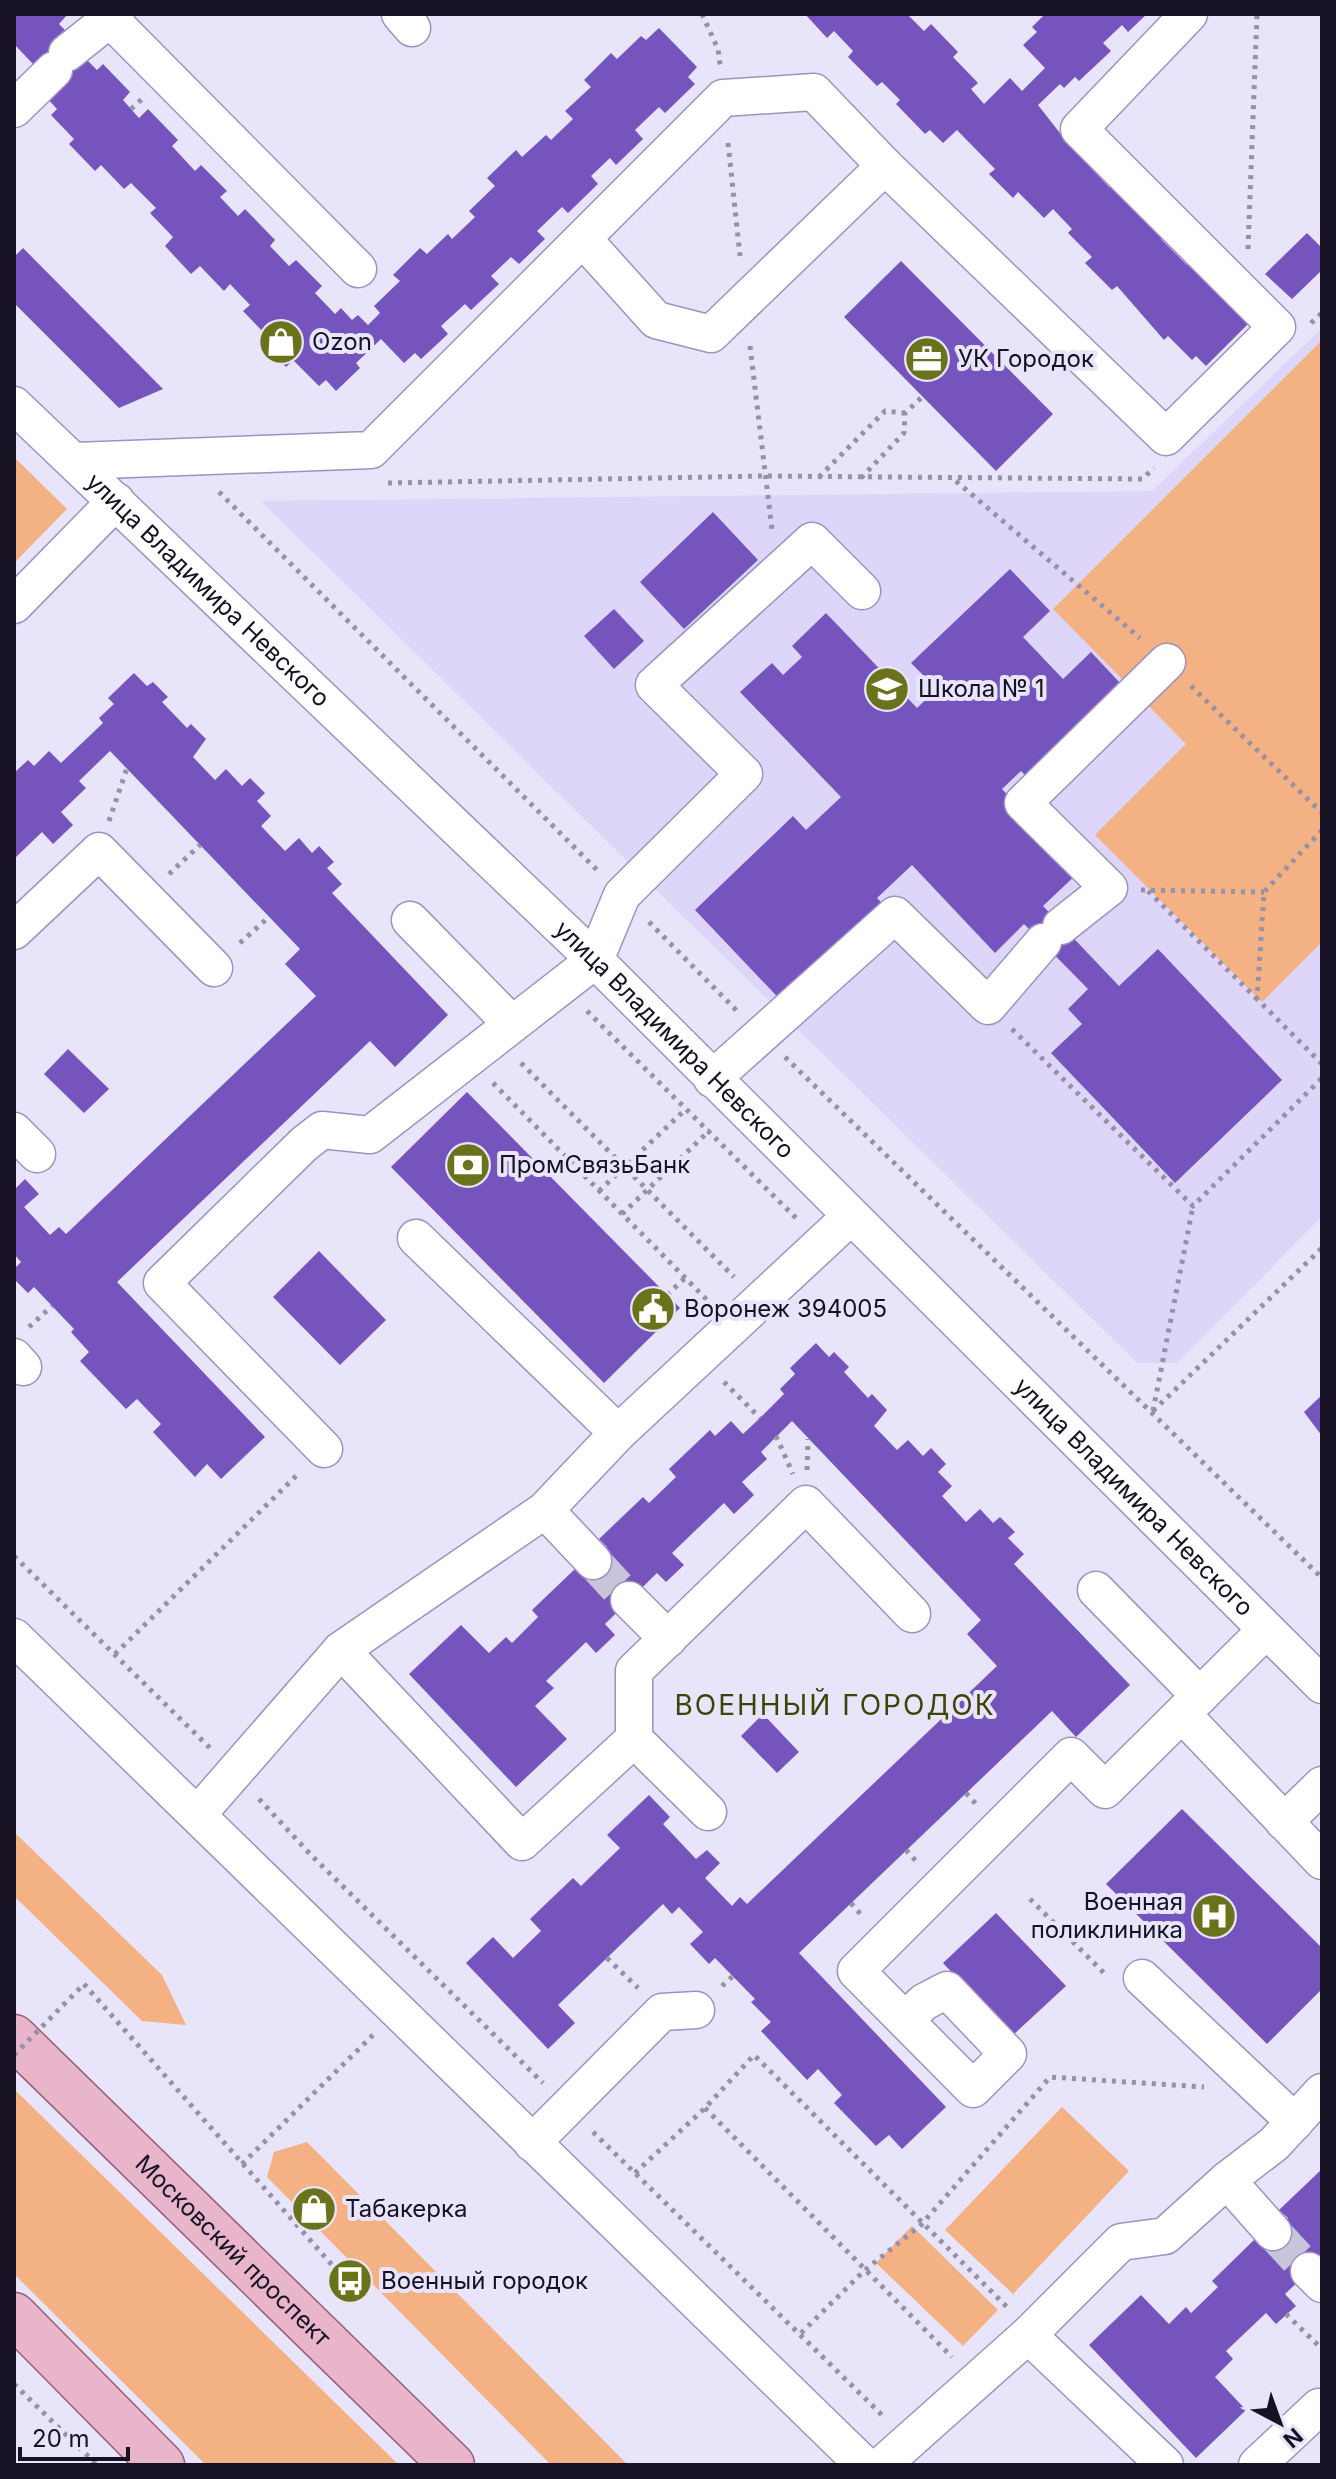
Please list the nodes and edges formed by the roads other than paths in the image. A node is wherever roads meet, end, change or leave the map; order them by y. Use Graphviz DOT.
graph roads {
  1 [pos="1189,14"];
  2 [pos="113,17"];
  3 [pos="14,109"];
  4 [pos="885,166"];
  5 [pos="584,240"];
  6 [pos="358,269"];
  7 [pos="14,405"];
  8 [pos="76,461"];
  9 [pos="116,501"];
  10 [pos="862,591"];
  11 [pos="14,605"];
  12 [pos="1167,662"];
  13 [pos="410,920"];
  14 [pos="14,931"];
  15 [pos="595,960"];
  16 [pos="214,968"];
  17 [pos="490,1039"];
  18 [pos="712,1079"];
  19 [pos="850,1217"];
  20 [pos="416,1238"];
  21 [pos="618,1433"];
  22 [pos="324,1449"];
  23 [pos="545,1510"];
  24 [pos="593,1561"];
  25 [pos="1096,1590"];
  26 [pos="629,1600"];
  27 [pos="912,1614"];
  28 [pos="1265,1631"];
  29 [pos="14,1637"];
  30 [pos="668,1639"];
  31 [pos="341,1650"];
  32 [pos="1322,1685"];
  33 [pos="1191,1705"];
  34 [pos="634,1739"];
  35 [pos="1322,1785"];
  36 [pos="708,1812"];
  37 [pos="198,1814"];
  38 [pos="1284,1822"];
  39 [pos="1322,1861"];
  40 [pos="1142,1978"];
  41 [pos="696,2010"];
  42 [pos="905,2020"];
  43 [pos="14,2037"];
  44 [pos="1322,2092"];
  45 [pos="1295,2122"];
  46 [pos="532,2143"];
  47 [pos="1227,2180"];
  48 [pos="1273,2232"];
  49 [pos="14,2315"];
  50 [pos="1019,2323"];
  51 [pos="1321,2399"];
  52 [pos="162,2465"];
  53 [pos="452,2465"];
  54 [pos="864,2465"];
  55 [pos="882,2465"];
  56 [pos="1165,2465"];
  57 [pos="1257,2465"];
  1 -- 4 [label="street"];
  2 -- 3 [label="street"];
  2 -- 6 [label="street"];
  4 -- 5 [label="street"];
  4 -- 5 [label="street"];
  5 -- 8 [label="street"];
  7 -- 8 [label="street, улица Владимира Невского"];
  8 -- 9 [label="street, улица Владимира Невского"];
  9 -- 11 [label="street"];
  9 -- 15 [label="street, улица Владимира Невского"];
  10 -- 15 [label="street"];
  12 -- 18 [label="street"];
  13 -- 17 [label="street"];
  14 -- 16 [label="street"];
  15 -- 17 [label="street"];
  15 -- 18 [label="street, улица Владимира Невского"];
  17 -- 22 [label="street"];
  18 -- 19 [label="street, улица Владимира Невского"];
  19 -- 21 [label="street"];
  19 -- 28 [label="street, улица Владимира Невского"];
  20 -- 21 [label="street"];
  21 -- 23 [label="street"];
  23 -- 24 [label="street"];
  23 -- 31 [label="street"];
  25 -- 33 [label="street"];
  26 -- 30 [label="street"];
  27 -- 30 [label="street"];
  28 -- 32 [label="street, улица Владимира Невского"];
  28 -- 33 [label="street"];
  29 -- 37 [label="street"];
  30 -- 34 [label="street"];
  31 -- 34 [label="street"];
  31 -- 37 [label="street"];
  33 -- 38 [label="street"];
  33 -- 42 [label="street"];
  34 -- 36 [label="street"];
  35 -- 38 [label="street"];
  37 -- 46 [label="street"];
  38 -- 39 [label="street"];
  40 -- 45 [label="street"];
  41 -- 46 [label="street"];
  43 -- 53 [label="main road, Московский проспект"];
  44 -- 45 [label="street"];
  45 -- 47 [label="street"];
  46 -- 54 [label="street"];
  47 -- 48 [label="street"];
  47 -- 50 [label="street"];
  49 -- 52 [label="main road"];
  50 -- 55 [label="street"];
  50 -- 56 [label="street"];
  51 -- 57 [label="street"];
}
